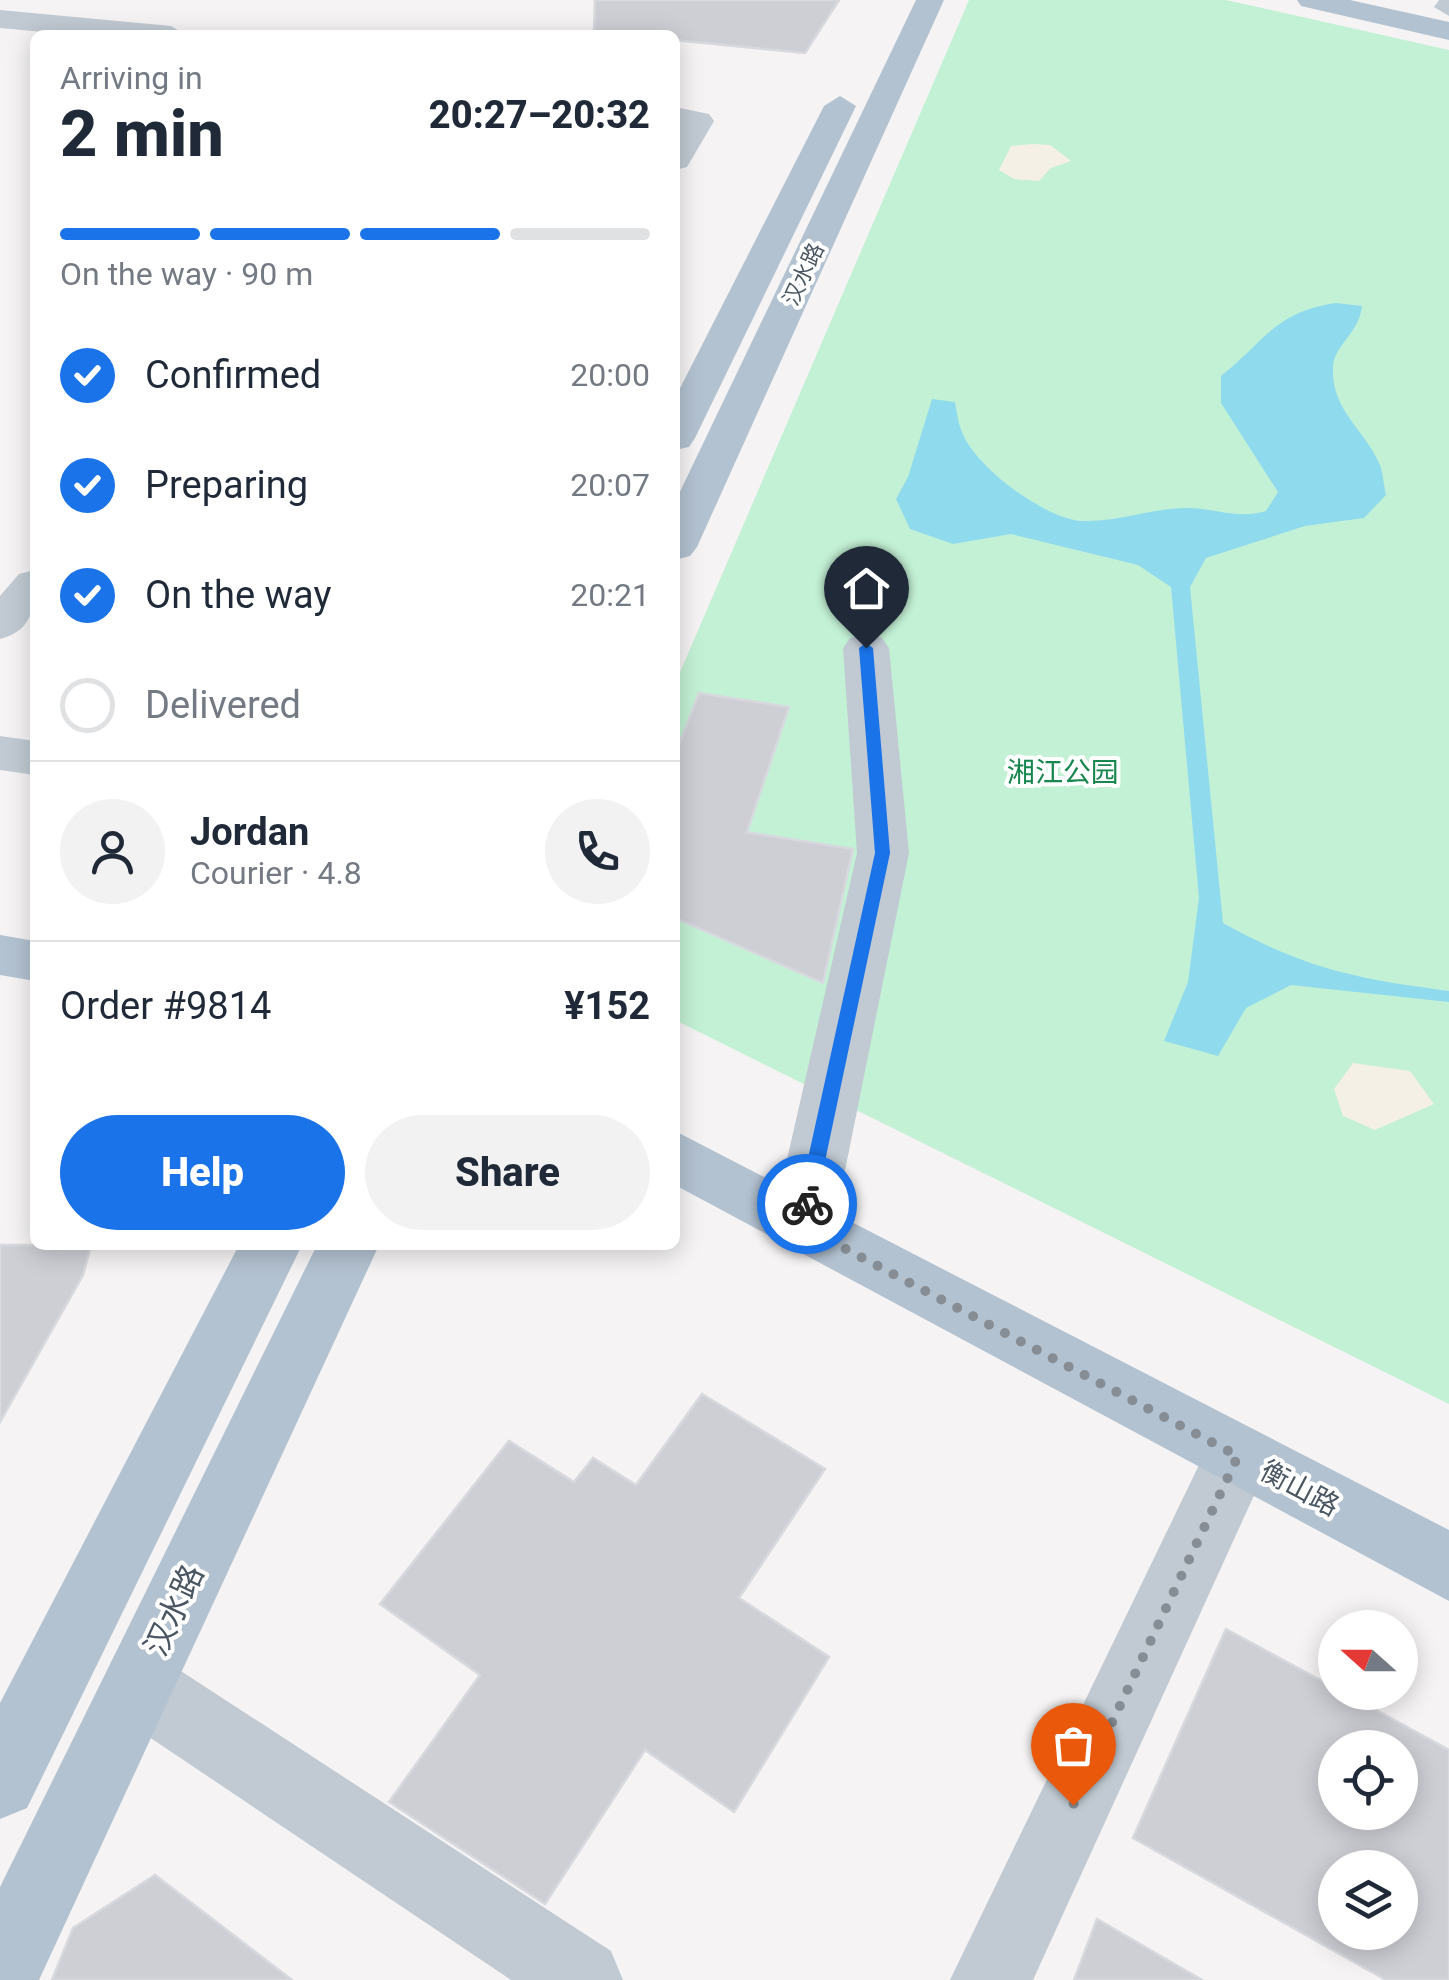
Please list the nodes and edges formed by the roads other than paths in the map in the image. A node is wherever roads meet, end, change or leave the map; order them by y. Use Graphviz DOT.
graph roads {
  1 [pos="930,0"];
  2 [pos="1310,0"];
  3 [pos="1417,0"];
  4 [pos="1449,7"];
  5 [pos="0,19"];
  6 [pos="118,30"];
  7 [pos="1449,31"];
  8 [pos="858,70"];
  9 [pos="680,118"];
  10 [pos="680,152"];
  11 [pos="680,428"];
  12 [pos="680,536"];
  13 [pos="30,590"];
  14 [pos="0,625"];
  15 [pos="866,648"];
  16 [pos="0,753"];
  17 [pos="30,757"];
  18 [pos="0,955"];
  19 [pos="30,960"];
  20 [pos="680,1159"];
  21 [pos="802,1226"];
  22 [pos="268,1250"];
  23 [pos="346,1250"];
  24 [pos="1238,1456"];
  25 [pos="1449,1567"];
  26 [pos="138,1686"];
  27 [pos="0,1782"];
  28 [pos="0,1974"];
  29 [pos="582,1980"];
  30 [pos="991,1980"];
  1 -- 12 [label="main road, 汉水路"];
  2 -- 7 [label="main road"];
  3 -- 4 [label="main road"];
  5 -- 6 [label="street"];
  8 -- 11 [label="main road, 汉水路"];
  9 -- 10 [label="street"];
  13 -- 14 [label="street"];
  15 -- 21 [label="street"];
  16 -- 17 [label="street"];
  18 -- 19 [label="main road"];
  20 -- 21 [label="main road, 衡山路"];
  21 -- 24 [label="main road, 衡山路"];
  22 -- 27 [label="main road"];
  23 -- 26 [label="main road, 汉水路"];
  24 -- 25 [label="main road, 衡山路"];
  24 -- 30 [label="street"];
  26 -- 28 [label="main road, 汉水路"];
  26 -- 29 [label="street"];
}
